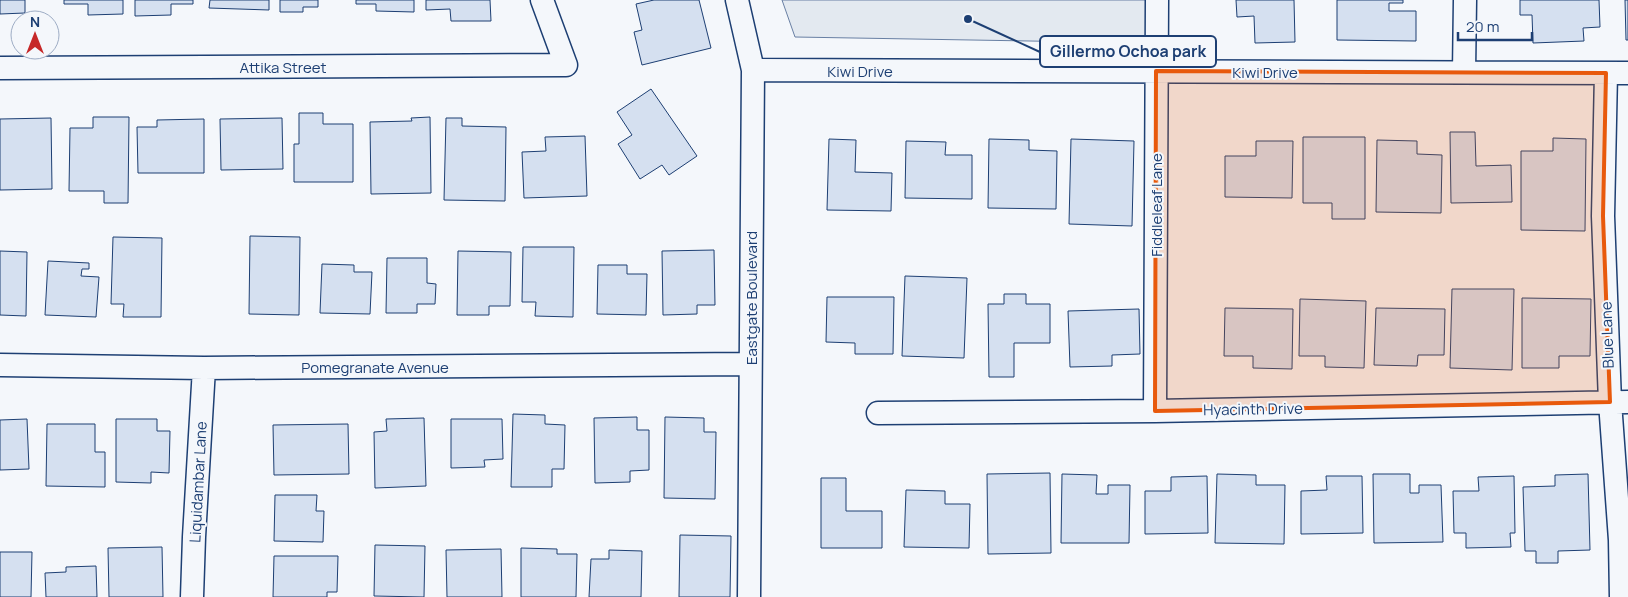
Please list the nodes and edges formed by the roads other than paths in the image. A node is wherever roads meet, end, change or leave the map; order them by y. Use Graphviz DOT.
graph roads {
  1 [pos="542,0"];
  2 [pos="738,0"];
  3 [pos="1157,0"];
  4 [pos="1465,0"];
  5 [pos="0,68"];
  6 [pos="753,70"];
  7 [pos="1156,72"];
  8 [pos="1464,72"];
  9 [pos="1617,73"];
  10 [pos="750,364"];
  11 [pos="0,365"];
  12 [pos="204,368"];
  13 [pos="1619,402"];
  14 [pos="1155,410"];
  15 [pos="878,412"];
  16 [pos="192,597"];
  17 [pos="749,597"];
  18 [pos="1621,597"];
  1 -- 5 [label="street, Attika Street"];
  2 -- 6 [label="street, Eastgate Boulevard"];
  3 -- 7 [label="street, Fiddleleaf Lane"];
  4 -- 8 [label="street"];
  6 -- 7 [label="street, Kiwi Drive"];
  6 -- 10 [label="street, Eastgate Boulevard"];
  7 -- 8 [label="street, Kiwi Drive"];
  7 -- 14 [label="street, Fiddleleaf Lane"];
  8 -- 9 [label="street, Kiwi Drive"];
  9 -- 13 [label="street, Blue Lane"];
  10 -- 12 [label="street, Pomegranate Avenue"];
  10 -- 17 [label="street, Eastgate Boulevard"];
  11 -- 12 [label="street, Pomegranate Avenue"];
  12 -- 16 [label="street, Liquidambar Lane"];
  13 -- 14 [label="street, Hyacinth Drive"];
  13 -- 18 [label="street, Blue Lane"];
  14 -- 15 [label="street, Hyacinth Drive"];
}
